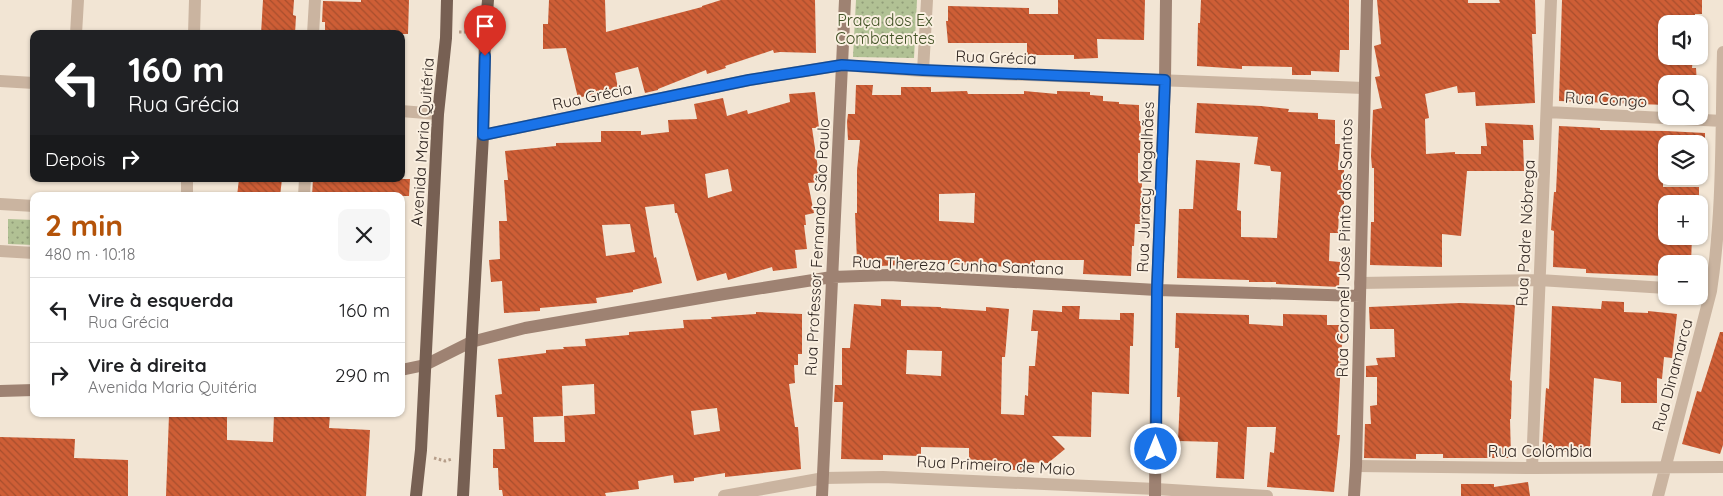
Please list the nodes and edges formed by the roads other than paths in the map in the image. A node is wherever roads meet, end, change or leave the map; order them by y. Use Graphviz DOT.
graph roads {
  1 [pos="78,0"];
  2 [pos="195,0"];
  3 [pos="314,0"];
  4 [pos="447,0"];
  5 [pos="488,0"];
  6 [pos="845,0"];
  7 [pos="927,0"];
  8 [pos="1166,0"];
  9 [pos="1367,0"];
  10 [pos="1551,0"];
  11 [pos="76,30"];
  12 [pos="194,30"];
  13 [pos="313,30"];
  14 [pos="1723,52"];
  15 [pos="842,65"];
  16 [pos="923,70"];
  17 [pos="1165,80"];
  18 [pos="0,81"];
  19 [pos="30,82"];
  20 [pos="1364,88"];
  21 [pos="405,111"];
  22 [pos="1547,112"];
  23 [pos="438,114"];
  24 [pos="1722,121"];
  25 [pos="483,135"];
  26 [pos="0,204"];
  27 [pos="30,206"];
  28 [pos="0,251"];
  29 [pos="30,253"];
  30 [pos="832,277"];
  31 [pos="1708,277"];
  32 [pos="1539,280"];
  33 [pos="1658,287"];
  34 [pos="1157,290"];
  35 [pos="1360,290"];
  36 [pos="1702,305"];
  37 [pos="471,342"];
  38 [pos="425,365"];
  39 [pos="405,369"];
  40 [pos="30,390"];
  41 [pos="0,391"];
  42 [pos="1356,466"];
  43 [pos="1723,467"];
  44 [pos="1532,468"];
  45 [pos="1665,468"];
  46 [pos="824,478"];
  47 [pos="1156,492"];
  48 [pos="416,496"];
  49 [pos="463,496"];
  50 [pos="724,496"];
  51 [pos="822,496"];
  52 [pos="1268,496"];
  53 [pos="1354,496"];
  54 [pos="1658,496"];
  1 -- 11 [label="street"];
  2 -- 12 [label="street"];
  3 -- 13 [label="street"];
  4 -- 23 [label="main road, Avenida Maria Quitéria"];
  5 -- 25 [label="main road"];
  6 -- 15 [label="street, Rua Professor Fernando São Paulo"];
  7 -- 16 [label="street"];
  8 -- 17 [label="street, Rua Juracy Magalhães"];
  9 -- 20 [label="street, Rua Coronel José Pinto dos Santos"];
  10 -- 22 [label="street, Rua Padre Nóbrega"];
  14 -- 24 [label="street, Rua Dinamarca"];
  15 -- 16 [label="street, Rua Grécia"];
  15 -- 25 [label="street, Rua Grécia"];
  15 -- 30 [label="street, Rua Professor Fernando São Paulo"];
  16 -- 17 [label="street, Rua Grécia"];
  17 -- 20 [label="street, Rua Grécia"];
  17 -- 34 [label="street, Rua Juracy Magalhães"];
  18 -- 19 [label="street"];
  20 -- 35 [label="street, Rua Coronel José Pinto dos Santos"];
  21 -- 23 [label="street"];
  22 -- 24 [label="street, Rua Congo"];
  22 -- 32 [label="street, Rua Padre Nóbrega"];
  23 -- 38 [label="main road, Avenida Maria Quitéria"];
  24 -- 31 [label="street, Rua Dinamarca"];
  25 -- 37 [label="main road"];
  26 -- 27 [label="street"];
  28 -- 29 [label="street"];
  30 -- 34 [label="street, Rua Thereza Cunha Santana"];
  30 -- 37 [label="street, Rua Thereza Cunha Santana"];
  30 -- 46 [label="street, Rua Professor Fernando São Paulo"];
  32 -- 33 [label="street"];
  32 -- 35 [label="street"];
  32 -- 44 [label="street, Rua Padre Nóbrega"];
  34 -- 35 [label="street, Rua Thereza Cunha Santana"];
  34 -- 47 [label="street, Rua Juracy Magalhães"];
  35 -- 42 [label="street, Rua Coronel José Pinto dos Santos"];
  36 -- 45 [label="street, Rua Dinamarca"];
  37 -- 38 [label="street, Rua Thereza Cunha Santana"];
  37 -- 49 [label="main road"];
  38 -- 39 [label="street, Rua Thereza Cunha Santana"];
  38 -- 48 [label="main road, Avenida Maria Quitéria"];
  40 -- 41 [label="street"];
  42 -- 44 [label="street, Rua Colômbia"];
  42 -- 53 [label="street, Rua Coronel José Pinto dos Santos"];
  43 -- 45 [label="street, Rua Colômbia"];
  44 -- 45 [label="street, Rua Colômbia"];
  45 -- 54 [label="street, Rua Dinamarca"];
  46 -- 47 [label="street, Rua Primeiro de Maio"];
  46 -- 50 [label="street, Rua Primeiro de Maio"];
  46 -- 51 [label="street, Rua Professor Fernando São Paulo"];
  47 -- 52 [label="street, Rua Primeiro de Maio"];
}
